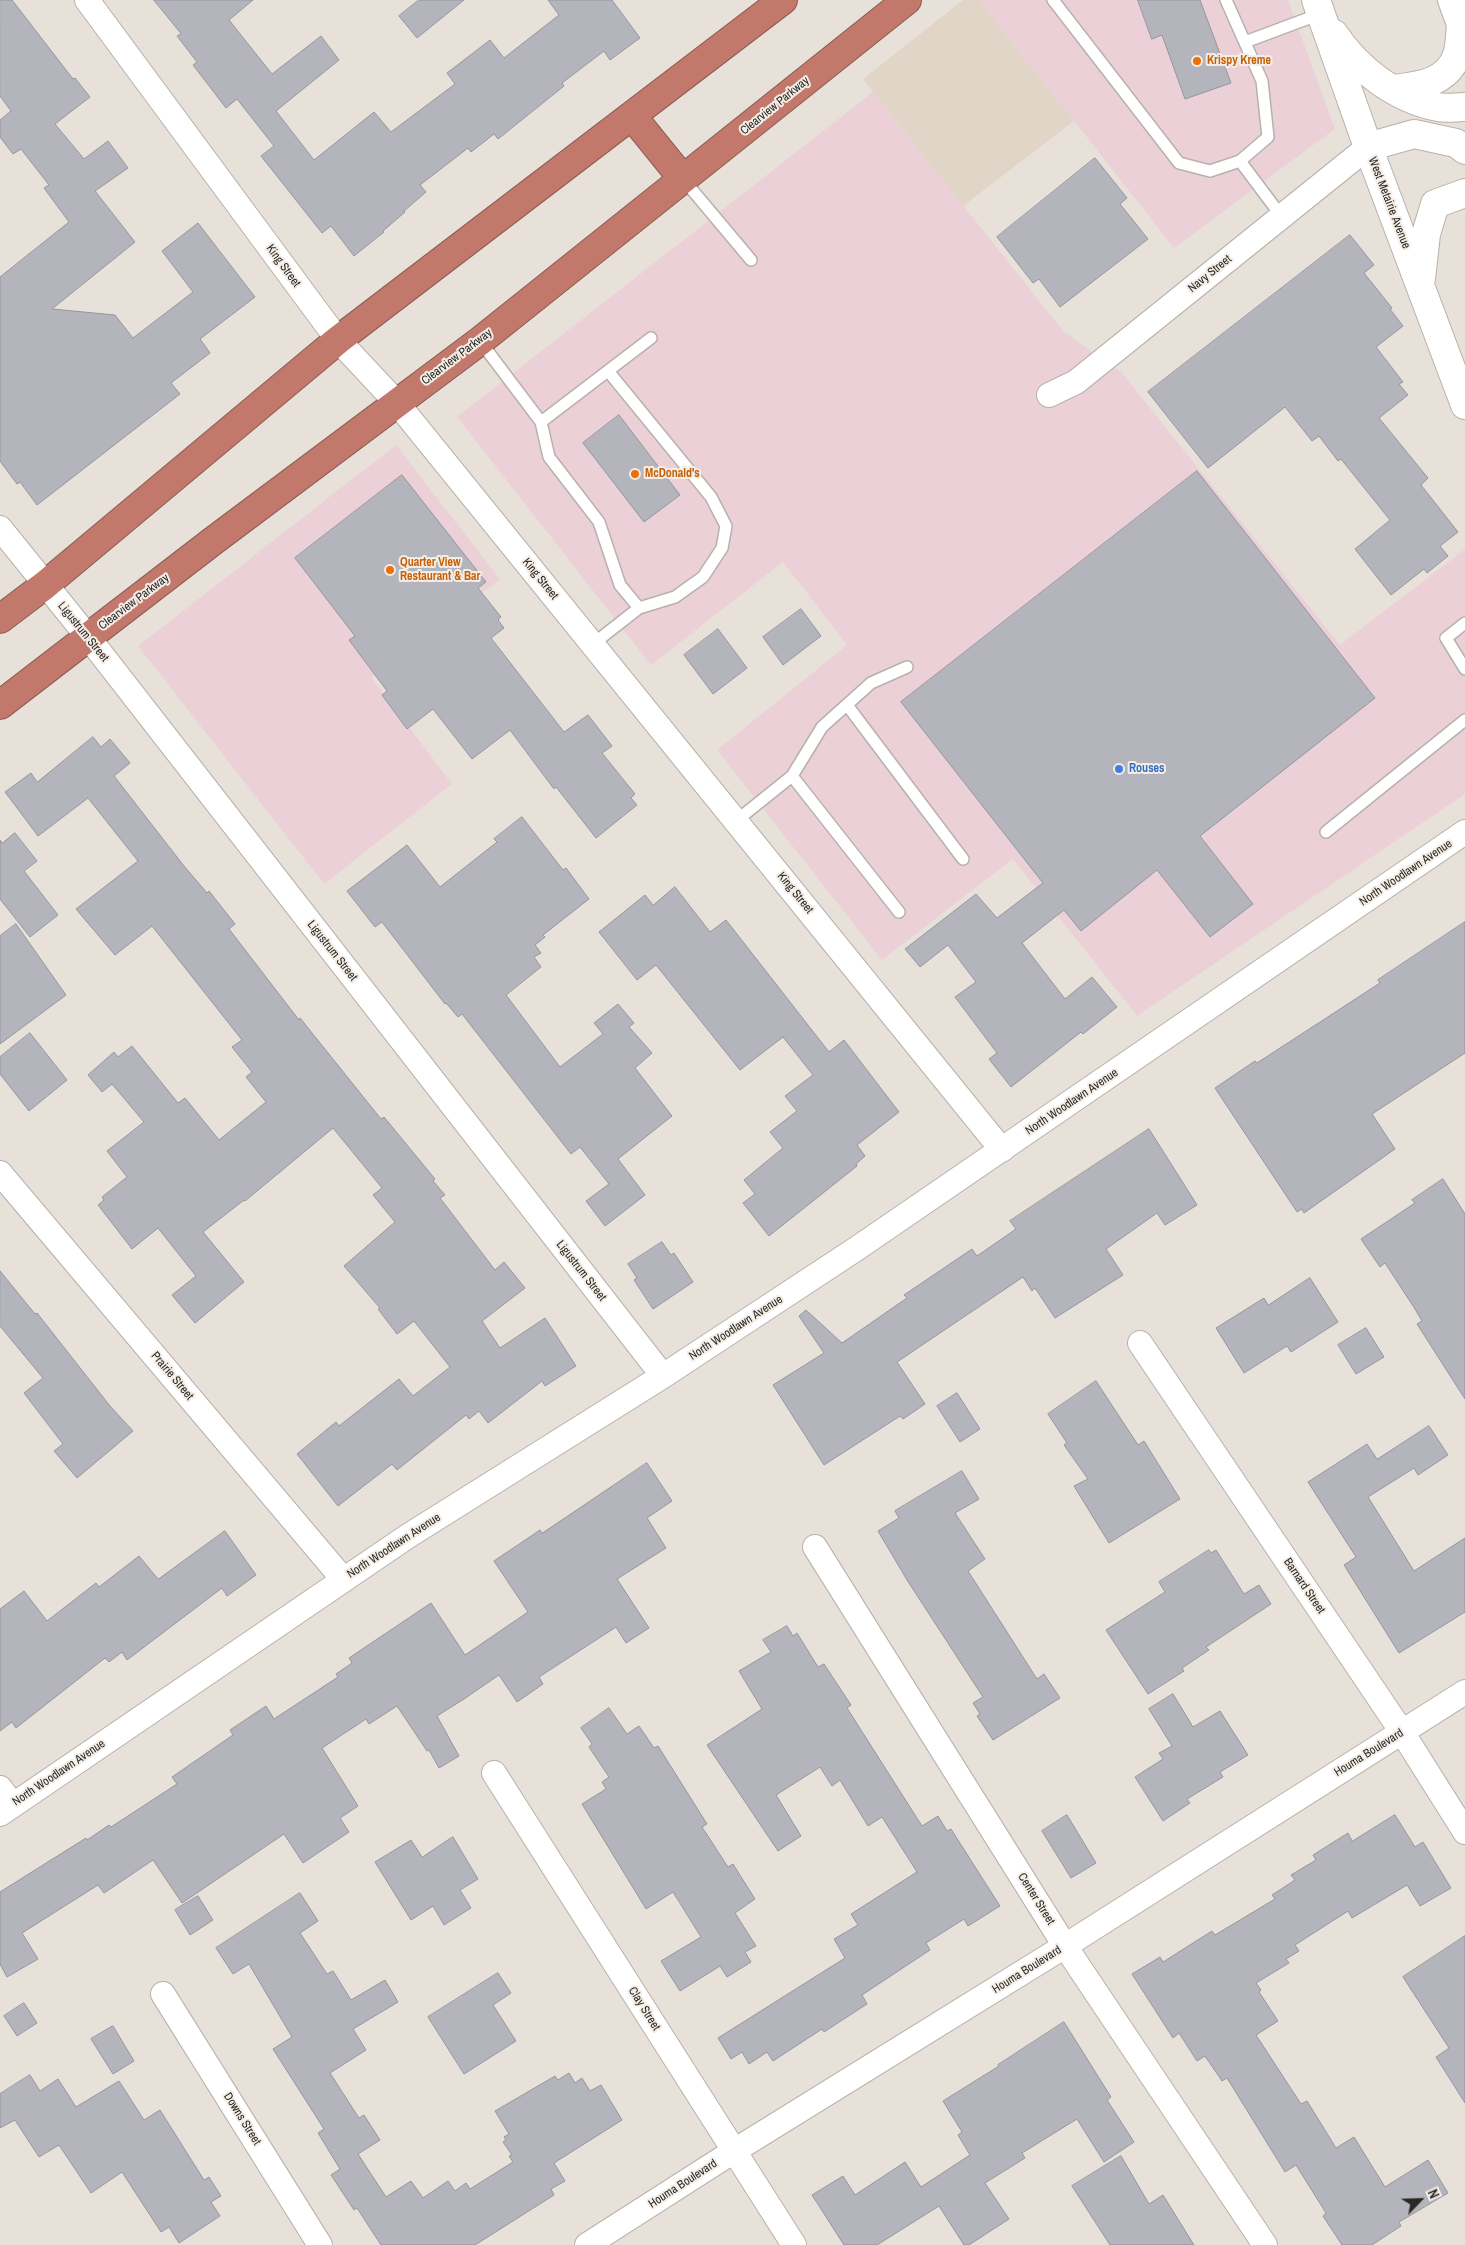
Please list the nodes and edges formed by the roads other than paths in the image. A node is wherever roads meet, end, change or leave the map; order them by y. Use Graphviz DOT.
graph roads {
  1 [pos="88,0"];
  2 [pos="783,0"];
  3 [pos="907,0"];
  4 [pos="1054,0"];
  5 [pos="1226,0"];
  6 [pos="1318,7"];
  7 [pos="1459,20"];
  8 [pos="1245,42"];
  9 [pos="1394,89"];
  10 [pos="1465,107"];
  11 [pos="632,116"];
  12 [pos="1368,147"];
  13 [pos="1465,150"];
  14 [pos="1240,161"];
  15 [pos="683,179"];
  16 [pos="1465,193"];
  17 [pos="1282,217"];
  18 [pos="751,260"];
  19 [pos="1420,287"];
  20 [pos="651,338"];
  21 [pos="338,340"];
  22 [pos="480,341"];
  23 [pos="608,371"];
  24 [pos="1049,395"];
  25 [pos="397,403"];
  26 [pos="1465,405"];
  27 [pos="541,422"];
  28 [pos="0,528"];
  29 [pos="45,585"];
  30 [pos="639,608"];
  31 [pos="0,619"];
  32 [pos="1465,623"];
  33 [pos="88,637"];
  34 [pos="593,644"];
  35 [pos="907,666"];
  36 [pos="1465,669"];
  37 [pos="0,705"];
  38 [pos="847,705"];
  39 [pos="1465,720"];
  40 [pos="792,776"];
  41 [pos="736,821"];
  42 [pos="1326,832"];
  43 [pos="1465,832"];
  44 [pos="963,859"];
  45 [pos="899,912"];
  46 [pos="1002,1150"];
  47 [pos="0,1173"];
  48 [pos="1140,1343"];
  49 [pos="662,1376"];
  50 [pos="815,1547"];
  51 [pos="343,1580"];
  52 [pos="1465,1692"];
  53 [pos="1402,1732"];
  54 [pos="494,1773"];
  55 [pos="4,1802"];
  56 [pos="1465,1832"];
  57 [pos="1065,1946"];
  58 [pos="163,1994"];
  59 [pos="734,2151"];
  60 [pos="320,2245"];
  61 [pos="587,2245"];
  62 [pos="794,2245"];
  63 [pos="1265,2245"];
  1 -- 21 [label="street, King Street"];
  2 -- 11 [label="highway"];
  3 -- 15 [label="highway, Clearview Parkway"];
  4 -- 14 [label="lane"];
  5 -- 8 [label="lane"];
  6 -- 8 [label="lane"];
  6 -- 9 [label="main road"];
  6 -- 12 [label="main road, West Metairie Avenue"];
  7 -- 9 [label="main road"];
  8 -- 14 [label="lane"];
  9 -- 10 [label="main road"];
  11 -- 15 [label="highway"];
  11 -- 21 [label="highway"];
  12 -- 13 [label="main road"];
  12 -- 17 [label="street, Navy Street"];
  12 -- 19 [label="main road, West Metairie Avenue"];
  14 -- 17 [label="lane"];
  15 -- 18 [label="lane"];
  15 -- 22 [label="highway, Clearview Parkway"];
  16 -- 19 [label="main road"];
  17 -- 24 [label="street, Navy Street"];
  19 -- 26 [label="main road, West Metairie Avenue"];
  20 -- 23 [label="lane"];
  21 -- 25 [label="street, King Street"];
  21 -- 29 [label="highway"];
  22 -- 25 [label="highway, Clearview Parkway"];
  22 -- 27 [label="lane"];
  23 -- 27 [label="lane"];
  23 -- 30 [label="lane"];
  25 -- 33 [label="highway, Clearview Parkway"];
  25 -- 34 [label="street, King Street"];
  27 -- 30 [label="lane"];
  28 -- 29 [label="street, Ligustrum Street"];
  29 -- 31 [label="highway"];
  29 -- 33 [label="street, Ligustrum Street"];
  30 -- 34 [label="lane"];
  32 -- 36 [label="lane"];
  33 -- 37 [label="highway, Clearview Parkway"];
  33 -- 49 [label="street, Ligustrum Street"];
  34 -- 41 [label="street, King Street"];
  35 -- 38 [label="lane"];
  38 -- 40 [label="lane"];
  38 -- 44 [label="lane"];
  39 -- 42 [label="lane"];
  40 -- 41 [label="lane"];
  40 -- 45 [label="lane"];
  41 -- 46 [label="street, King Street"];
  43 -- 46 [label="street, North Woodlawn Avenue"];
  46 -- 49 [label="street, North Woodlawn Avenue"];
  47 -- 51 [label="street, Prairie Street"];
  48 -- 53 [label="street, Barnard Street"];
  49 -- 51 [label="street, North Woodlawn Avenue"];
  50 -- 57 [label="street, Center Street"];
  51 -- 55 [label="street, North Woodlawn Avenue"];
  52 -- 53 [label="street, Houma Boulevard"];
  53 -- 56 [label="street, Barnard Street"];
  53 -- 57 [label="street, Houma Boulevard"];
  54 -- 59 [label="street, Clay Street"];
  57 -- 59 [label="street, Houma Boulevard"];
  57 -- 63 [label="street, Center Street"];
  58 -- 60 [label="street, Downs Street"];
  59 -- 61 [label="street, Houma Boulevard"];
  59 -- 62 [label="street, Clay Street"];
}
